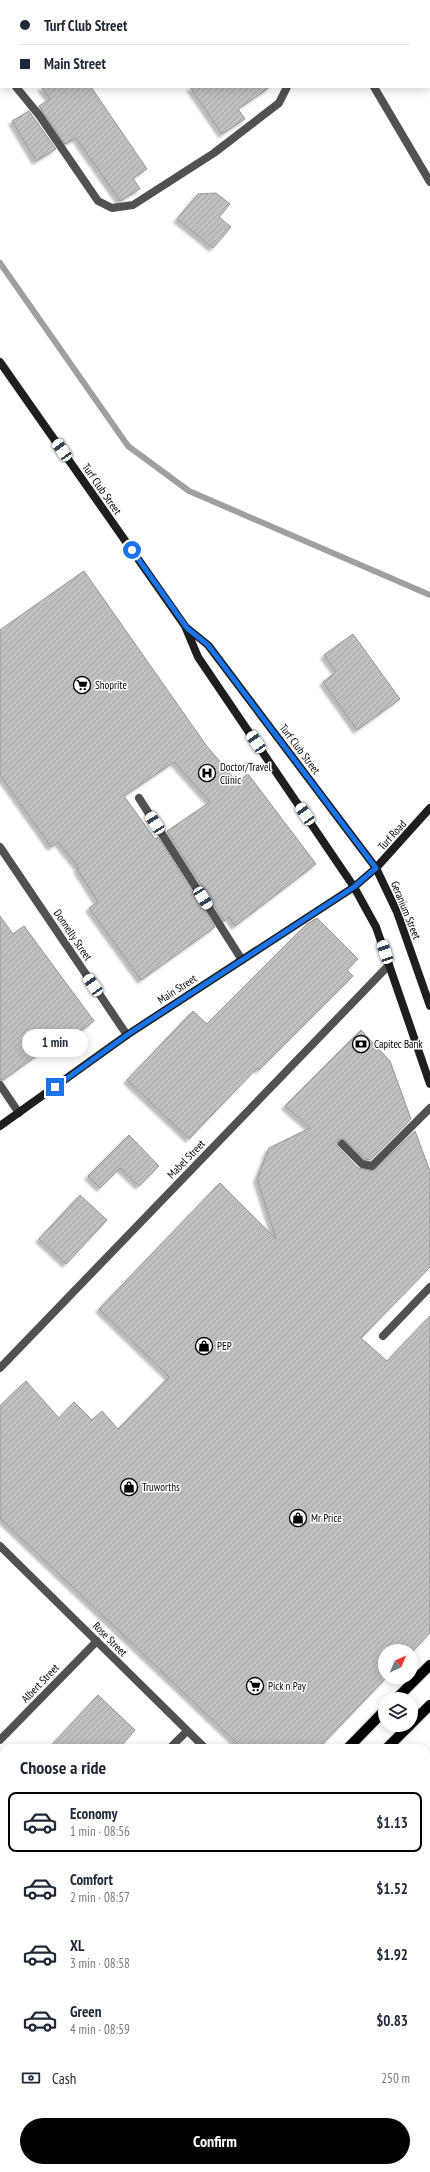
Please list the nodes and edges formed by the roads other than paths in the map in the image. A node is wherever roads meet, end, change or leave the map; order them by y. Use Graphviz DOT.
graph roads {
  1 [pos="17,88"];
  2 [pos="286,88"];
  3 [pos="375,88"];
  4 [pos="430,182"];
  5 [pos="0,362"];
  6 [pos="187,628"];
  7 [pos="139,798"];
  8 [pos="430,808"];
  9 [pos="0,847"];
  10 [pos="376,868"];
  11 [pos="369,875"];
  12 [pos="354,887"];
  13 [pos="242,960"];
  14 [pos="389,965"];
  15 [pos="430,1006"];
  16 [pos="127,1035"];
  17 [pos="430,1084"];
  18 [pos="0,1085"];
  19 [pos="430,1108"];
  20 [pos="19,1112"];
  21 [pos="0,1126"];
  22 [pos="342,1144"];
  23 [pos="430,1287"];
  24 [pos="383,1336"];
  25 [pos="0,1368"];
  26 [pos="0,1546"];
  27 [pos="97,1641"];
  28 [pos="430,1665"];
  29 [pos="403,1692"];
  30 [pos="430,1705"];
  31 [pos="378,1717"];
  32 [pos="418,1718"];
  33 [pos="187,1731"];
  34 [pos="404,1732"];
  35 [pos="0,1740"];
  36 [pos="174,1744"];
  37 [pos="201,1744"];
  38 [pos="352,1744"];
  39 [pos="391,1744"];
  1 -- 2 [label="street"];
  3 -- 4 [label="street"];
  5 -- 6 [label="main road, Turf Club Street"];
  6 -- 10 [label="main road, Turf Club Street"];
  6 -- 12 [label="main road, Turf Club Street"];
  7 -- 13 [label="street"];
  8 -- 10 [label="main road, Turf Road"];
  9 -- 16 [label="street, Donnelly Street"];
  10 -- 11 [label="main road, Turf Road"];
  10 -- 15 [label="main road, Geranium Street"];
  11 -- 12 [label="main road, Main Street"];
  12 -- 13 [label="main road, Main Street"];
  12 -- 14 [label="main road"];
  13 -- 16 [label="main road, Main Street"];
  14 -- 17 [label="main road"];
  14 -- 25 [label="street, Mabel Street"];
  16 -- 20 [label="main road, Main Street"];
  18 -- 20 [label="street"];
  19 -- 22 [label="street"];
  20 -- 21 [label="main road, Main Street"];
  23 -- 24 [label="street"];
  26 -- 27 [label="street, Rose Street"];
  27 -- 33 [label="street, Rose Street"];
  27 -- 35 [label="street, Albert Street"];
  28 -- 29 [label="main road"];
  30 -- 32 [label="main road"];
  31 -- 38 [label="main road"];
  33 -- 36 [label="street"];
  33 -- 37 [label="street, Rose Street"];
  34 -- 39 [label="main road"];
}
